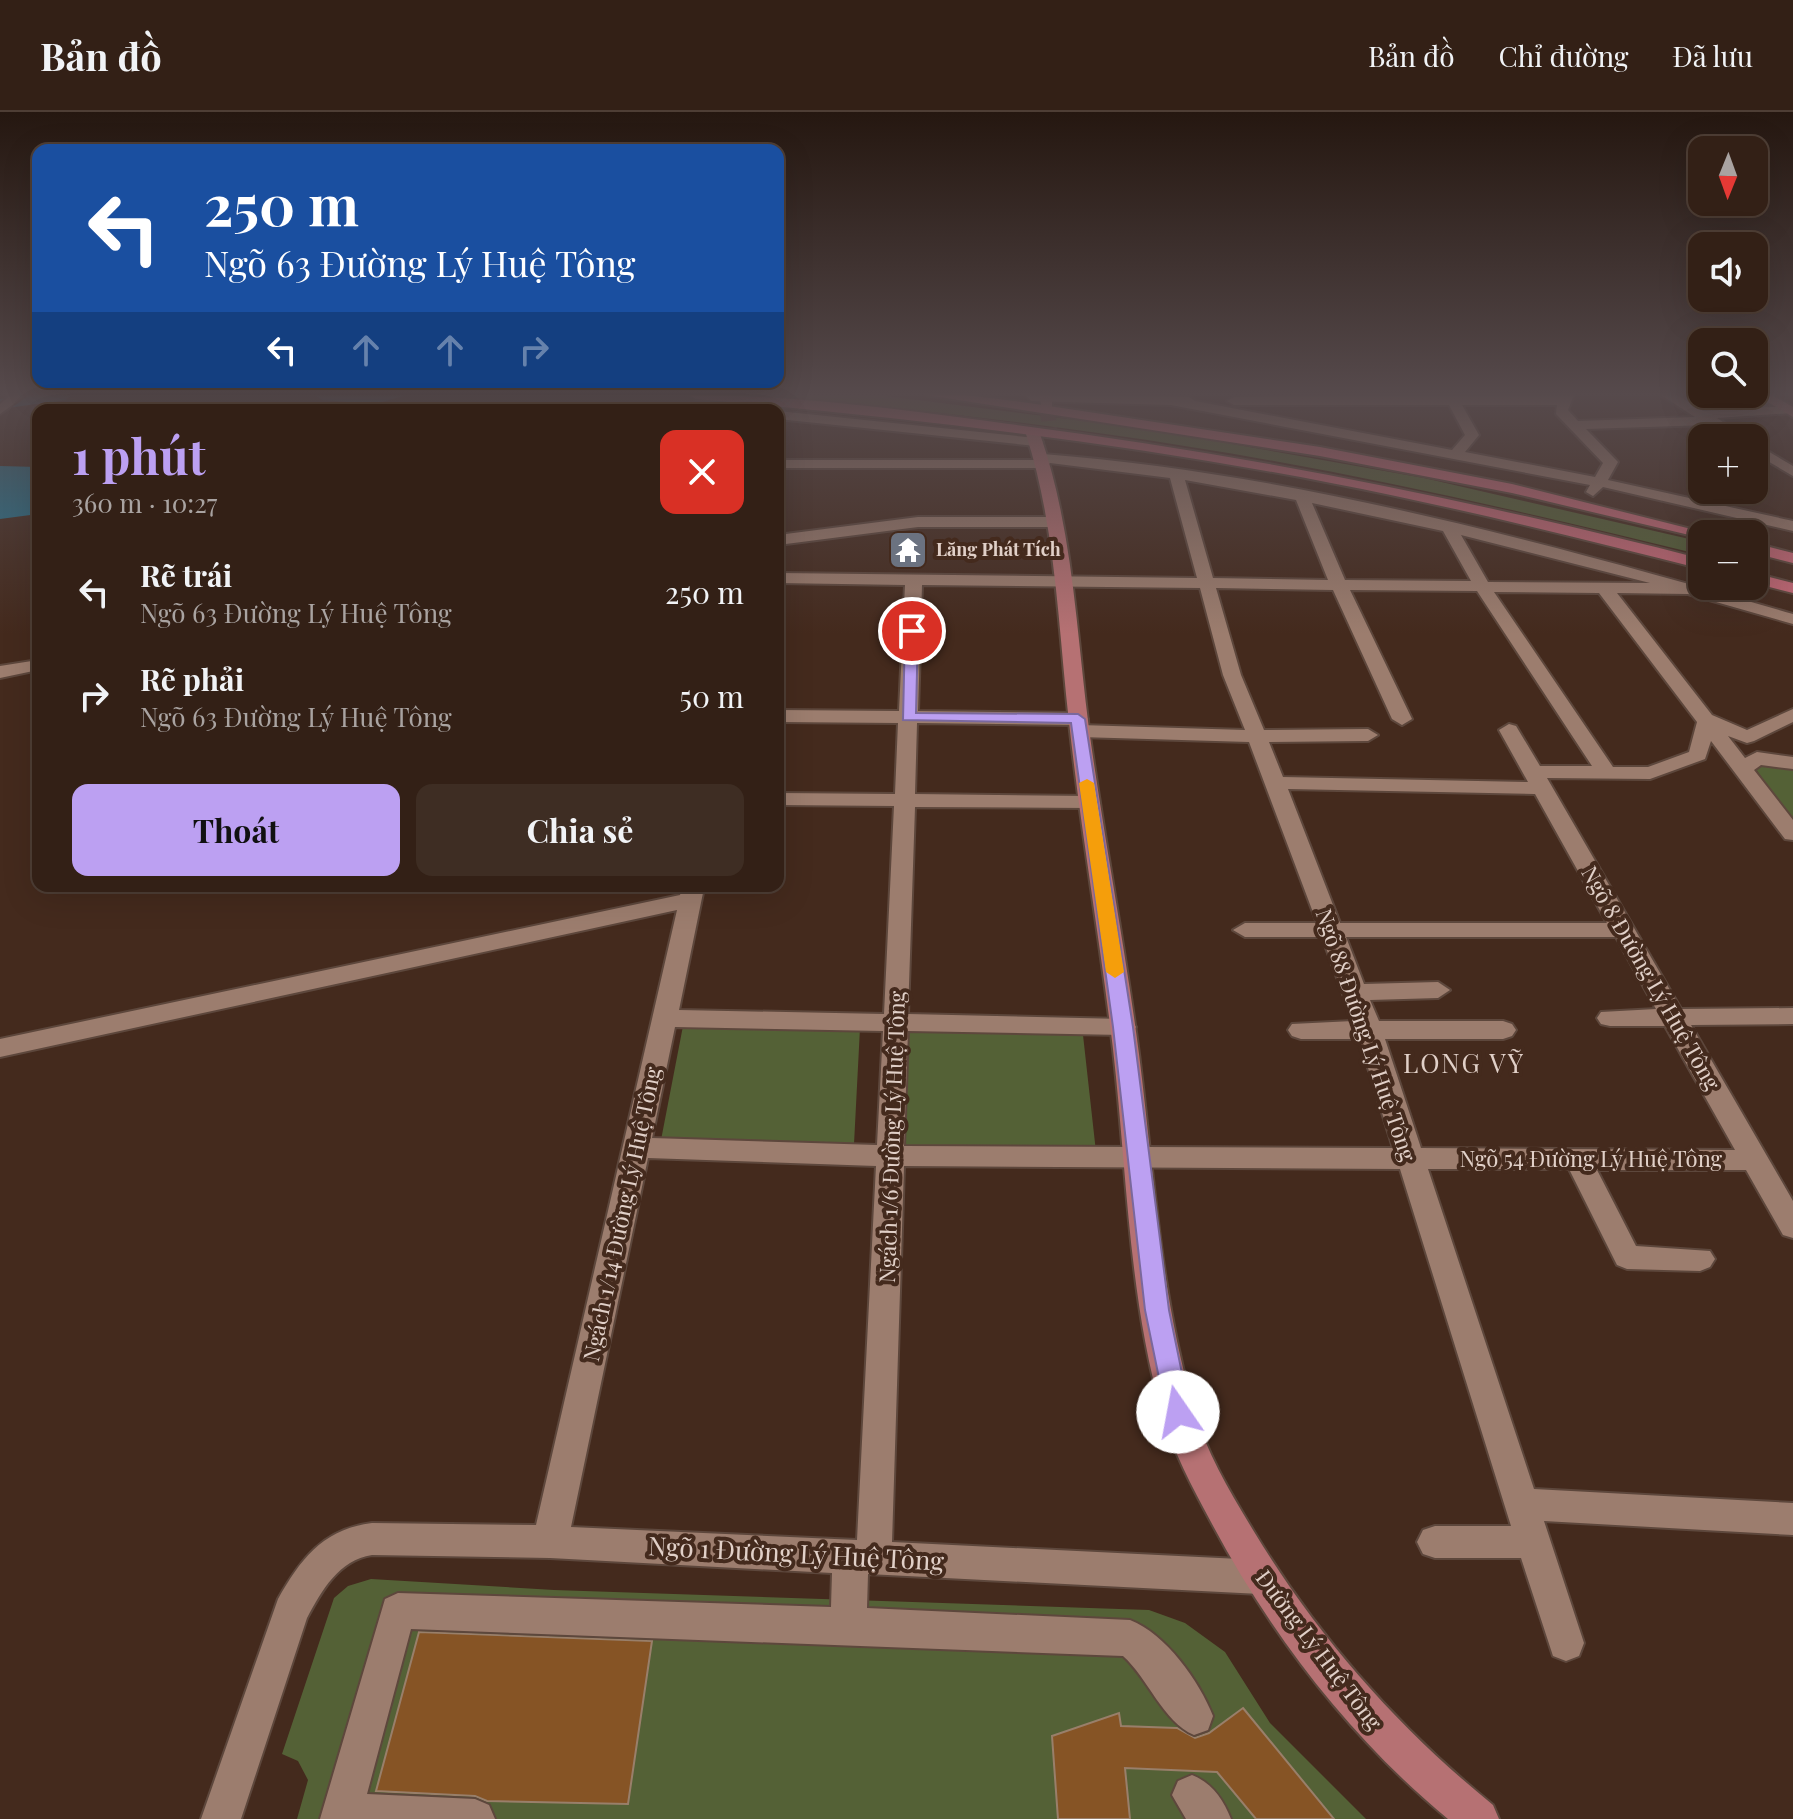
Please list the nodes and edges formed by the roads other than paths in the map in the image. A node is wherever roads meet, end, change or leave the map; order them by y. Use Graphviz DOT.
graph roads {
  1 [pos="1047,475"];
  2 [pos="1176,475"];
  3 [pos="1185,475"];
  4 [pos="1235,475"];
  5 [pos="1301,475"];
  6 [pos="1434,475"];
  7 [pos="1562,475"];
  8 [pos="1603,475"];
  9 [pos="1599,482"];
  10 [pos="1302,497"];
  11 [pos="1054,522"];
  12 [pos="1448,526"];
  13 [pos="1793,526"];
  14 [pos="1688,530"];
  15 [pos="784,539"];
  16 [pos="1793,540"];
  17 [pos="1768,552"];
  18 [pos="1793,558"];
  19 [pos="1688,561"];
  20 [pos="784,578"];
  21 [pos="914,581"];
  22 [pos="1688,581"];
  23 [pos="1688,582"];
  24 [pos="1768,582"];
  25 [pos="1065,584"];
  26 [pos="1205,584"];
  27 [pos="1339,585"];
  28 [pos="1688,585"];
  29 [pos="1482,586"];
  30 [pos="1793,588"];
  31 [pos="1605,589"];
  32 [pos="1768,599"];
  33 [pos="1741,600"];
  34 [pos="1793,606"];
  35 [pos="1793,619"];
  36 [pos="32,666"];
  37 [pos="0,672"];
  38 [pos="1793,715"];
  39 [pos="784,716"];
  40 [pos="908,717"];
  41 [pos="1402,719"];
  42 [pos="1707,720"];
  43 [pos="1079,725"];
  44 [pos="1509,730"];
  45 [pos="1368,735"];
  46 [pos="1257,736"];
  47 [pos="1747,737"];
  48 [pos="1793,762"];
  49 [pos="1742,770"];
  50 [pos="1607,773"];
  51 [pos="1537,780"];
  52 [pos="1276,783"];
  53 [pos="784,799"];
  54 [pos="905,801"];
  55 [pos="1089,802"];
  56 [pos="1793,834"];
  57 [pos="692,893"];
  58 [pos="1245,930"];
  59 [pos="1623,930"];
  60 [pos="1331,931"];
  61 [pos="1438,990"];
  62 [pos="1355,992"];
  63 [pos="1793,1016"];
  64 [pos="1673,1017"];
  65 [pos="665,1018"];
  66 [pos="1610,1018"];
  67 [pos="896,1022"];
  68 [pos="1123,1027"];
  69 [pos="1301,1030"];
  70 [pos="1503,1030"];
  71 [pos="1370,1032"];
  72 [pos="0,1048"];
  73 [pos="637,1148"];
  74 [pos="891,1156"];
  75 [pos="1139,1157"];
  76 [pos="1410,1158"];
  77 [pos="1578,1159"];
  78 [pos="1755,1160"];
  79 [pos="1793,1227"];
  80 [pos="1700,1259"];
  81 [pos="1522,1504"];
  82 [pos="1793,1519"];
  83 [pos="550,1542"];
  84 [pos="1435,1542"];
  85 [pos="1534,1542"];
  86 [pos="863,1557"];
  87 [pos="1260,1577"];
  88 [pos="848,1625"];
  89 [pos="1566,1643"];
  90 [pos="1194,1716"];
  91 [pos="341,1816"];
  92 [pos="221,1819"];
  93 [pos="475,1819"];
  94 [pos="1479,1819"];
  1 -- 11 [label="main road, Đường Lý Huệ Tông"];
  2 -- 26 [label="street, Ngõ 88 Đường Lý Huệ Tông"];
  3 -- 10 [label="street"];
  4 -- 22 [label="street"];
  5 -- 19 [label="highway"];
  6 -- 14 [label="highway"];
  7 -- 9 [label="street"];
  8 -- 9 [label="street"];
  9 -- 13 [label="street"];
  9 -- 16 [label="street"];
  10 -- 12 [label="street"];
  10 -- 27 [label="street"];
  11 -- 15 [label="street"];
  11 -- 25 [label="main road, Đường Lý Huệ Tông"];
  12 -- 23 [label="street"];
  12 -- 29 [label="street"];
  17 -- 18 [label="highway"];
  20 -- 21 [label="street"];
  21 -- 25 [label="street"];
  21 -- 40 [label="street, Ngách 1/6 Đường Lý Huệ Tông"];
  24 -- 30 [label="highway"];
  25 -- 26 [label="street"];
  25 -- 43 [label="main road, Đường Lý Huệ Tông"];
  26 -- 27 [label="street"];
  26 -- 46 [label="street, Ngõ 88 Đường Lý Huệ Tông"];
  27 -- 29 [label="street"];
  27 -- 41 [label="street"];
  28 -- 31 [label="street"];
  29 -- 31 [label="street"];
  29 -- 50 [label="street"];
  31 -- 42 [label="street"];
  32 -- 34 [label="street"];
  33 -- 35 [label="street"];
  36 -- 37 [label="street"];
  38 -- 47 [label="street"];
  39 -- 40 [label="street"];
  40 -- 43 [label="street"];
  40 -- 54 [label="street, Ngách 1/6 Đường Lý Huệ Tông"];
  42 -- 47 [label="street"];
  42 -- 49 [label="street"];
  42 -- 50 [label="street"];
  43 -- 46 [label="street"];
  43 -- 55 [label="main road, Đường Lý Huệ Tông"];
  44 -- 51 [label="street, Ngõ 8 Đường Lý Huệ Tông"];
  45 -- 46 [label="street"];
  46 -- 52 [label="street, Ngõ 88 Đường Lý Huệ Tông"];
  47 -- 48 [label="street"];
  48 -- 49 [label="street"];
  49 -- 56 [label="street"];
  50 -- 51 [label="street"];
  51 -- 52 [label="street"];
  51 -- 59 [label="street, Ngõ 8 Đường Lý Huệ Tông"];
  52 -- 60 [label="street, Ngõ 88 Đường Lý Huệ Tông"];
  53 -- 54 [label="street"];
  54 -- 55 [label="street"];
  54 -- 67 [label="street, Ngách 1/6 Đường Lý Huệ Tông"];
  55 -- 68 [label="main road, Đường Lý Huệ Tông"];
  57 -- 65 [label="street, Ngách 1/14 Đường Lý Huệ Tông"];
  57 -- 72 [label="street"];
  58 -- 60 [label="street"];
  59 -- 60 [label="street"];
  59 -- 64 [label="street, Ngõ 8 Đường Lý Huệ Tông"];
  60 -- 62 [label="street, Ngõ 88 Đường Lý Huệ Tông"];
  61 -- 62 [label="street"];
  62 -- 71 [label="street, Ngõ 88 Đường Lý Huệ Tông"];
  63 -- 64 [label="street"];
  64 -- 66 [label="street"];
  64 -- 78 [label="street, Ngõ 8 Đường Lý Huệ Tông"];
  65 -- 67 [label="street"];
  65 -- 73 [label="street, Ngách 1/14 Đường Lý Huệ Tông"];
  67 -- 68 [label="street"];
  67 -- 74 [label="street, Ngách 1/6 Đường Lý Huệ Tông"];
  68 -- 75 [label="main road, Đường Lý Huệ Tông"];
  69 -- 71 [label="street"];
  70 -- 71 [label="street"];
  71 -- 76 [label="street, Ngõ 88 Đường Lý Huệ Tông"];
  73 -- 74 [label="street, Ngõ 54 Đường Lý Huệ Tông"];
  73 -- 83 [label="street, Ngách 1/14 Đường Lý Huệ Tông"];
  74 -- 75 [label="street, Ngõ 54 Đường Lý Huệ Tông"];
  74 -- 86 [label="street, Ngách 1/6 Đường Lý Huệ Tông"];
  75 -- 76 [label="street, Ngõ 54 Đường Lý Huệ Tông"];
  75 -- 87 [label="main road, Đường Lý Huệ Tông"];
  76 -- 77 [label="street, Ngõ 54 Đường Lý Huệ Tông"];
  76 -- 81 [label="street, Ngõ 88 Đường Lý Huệ Tông"];
  77 -- 78 [label="street, Ngõ 54 Đường Lý Huệ Tông"];
  77 -- 80 [label="street"];
  78 -- 79 [label="street, Ngõ 8 Đường Lý Huệ Tông"];
  81 -- 82 [label="street"];
  81 -- 85 [label="street, Ngõ 88 Đường Lý Huệ Tông"];
  83 -- 86 [label="street, Ngõ 1 Đường Lý Huệ Tông"];
  83 -- 92 [label="street, Ngõ 1 Đường Lý Huệ Tông"];
  84 -- 85 [label="street"];
  85 -- 89 [label="street, Ngõ 88 Đường Lý Huệ Tông"];
  86 -- 87 [label="street, Ngõ 1 Đường Lý Huệ Tông"];
  86 -- 88 [label="street, Ngách 1/6 Đường Lý Huệ Tông"];
  87 -- 94 [label="main road, Đường Lý Huệ Tông"];
  88 -- 90 [label="street"];
  88 -- 91 [label="street"];
  91 -- 93 [label="street"];
}
